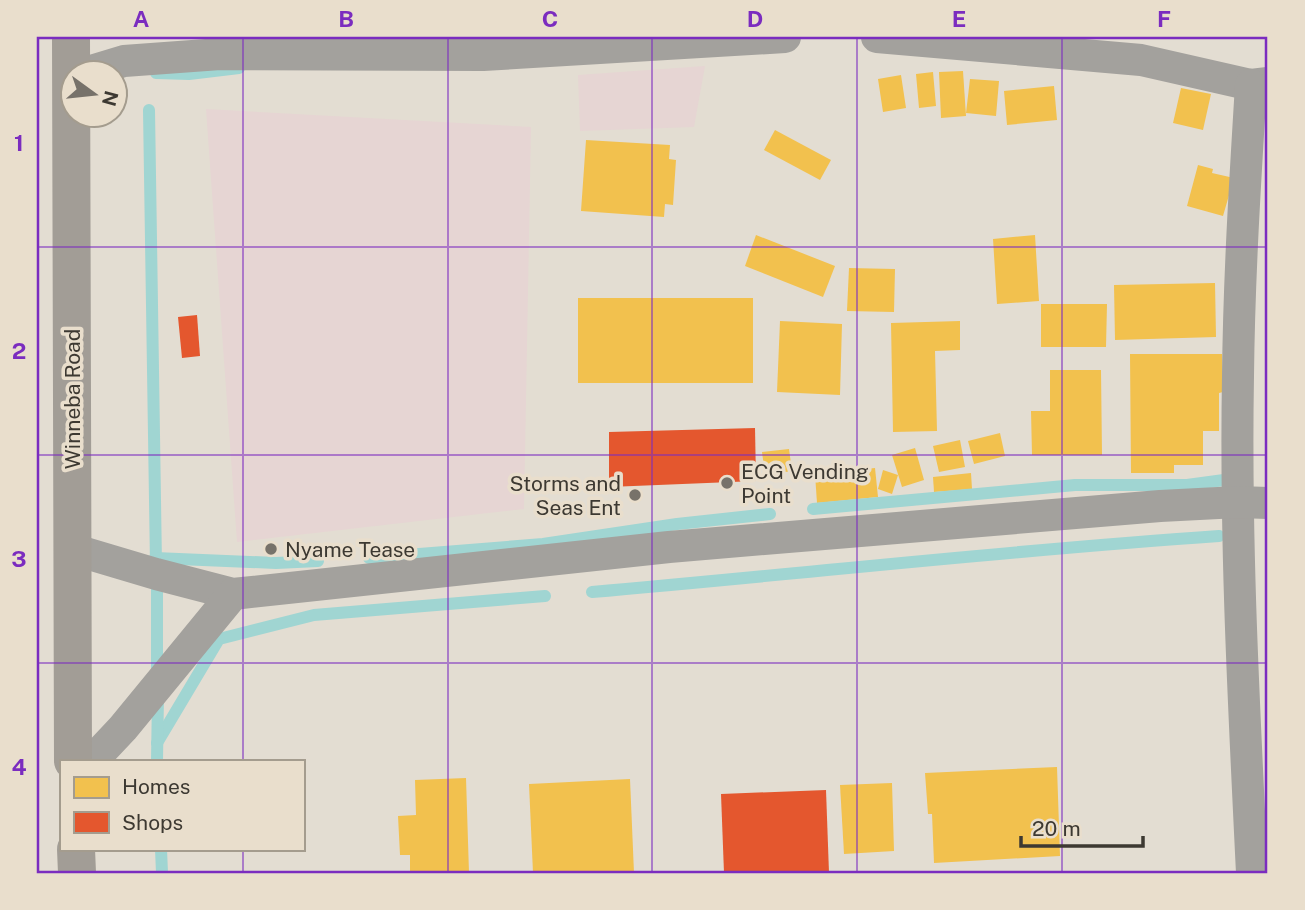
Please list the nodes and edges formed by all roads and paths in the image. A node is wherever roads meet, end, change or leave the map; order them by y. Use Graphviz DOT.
graph roads {
  1 [pos="71,37"];
  2 [pos="785,37"];
  3 [pos="877,37"];
  4 [pos="73,60"];
  5 [pos="130,61"];
  6 [pos="1260,84"];
  7 [pos="75,130"];
  8 [pos="1253,502"];
  9 [pos="72,549"];
  10 [pos="233,594"];
  11 [pos="73,760"];
  12 [pos="93,760"];
  13 [pos="76,850"];
  14 [pos="77,873"];
  15 [pos="1252,873"];
  1 -- 4 [label="highway, Winneba Road"];
  2 -- 5 [label="street"];
  3 -- 6 [label="street"];
  6 -- 8 [label="street"];
  7 -- 9 [label="highway, Winneba Road"];
  8 -- 10 [label="street"];
  8 -- 15 [label="street"];
  9 -- 10 [label="street"];
  9 -- 11 [label="highway, Winneba Road"];
  10 -- 12 [label="street"];
  13 -- 14 [label="highway"];
}
